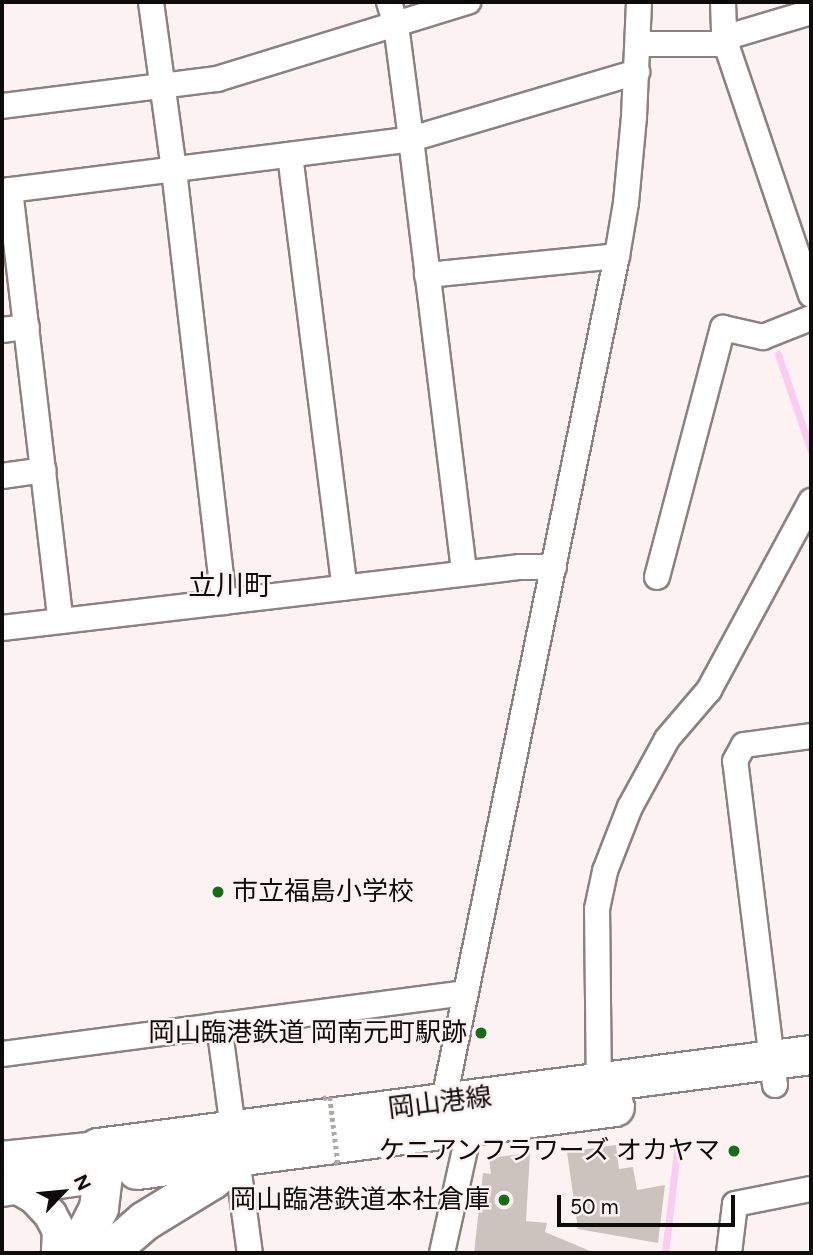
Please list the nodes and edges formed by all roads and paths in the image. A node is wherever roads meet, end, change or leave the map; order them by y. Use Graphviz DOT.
graph roads {
  1 [pos="151,2"];
  2 [pos="389,2"];
  3 [pos="468,2"];
  4 [pos="639,2"];
  5 [pos="723,2"];
  6 [pos="811,12"];
  7 [pos="396,25"];
  8 [pos="725,41"];
  9 [pos="639,44"];
  10 [pos="636,72"];
  11 [pos="163,87"];
  12 [pos="2,106"];
  13 [pos="411,139"];
  14 [pos="290,155"];
  15 [pos="174,170"];
  16 [pos="6,190"];
  17 [pos="617,256"];
  18 [pos="427,275"];
  19 [pos="811,295"];
  20 [pos="811,318"];
  21 [pos="27,327"];
  22 [pos="2,330"];
  23 [pos="44,470"];
  24 [pos="2,476"];
  25 [pos="811,501"];
  26 [pos="554,567"];
  27 [pos="464,573"];
  28 [pos="657,577"];
  29 [pos="345,588"];
  30 [pos="224,602"];
  31 [pos="61,621"];
  32 [pos="2,628"];
  33 [pos="811,736"];
  34 [pos="464,993"];
  35 [pos="219,1025"];
  36 [pos="2,1054"];
  37 [pos="811,1055"];
  38 [pos="786,1075"];
  39 [pos="599,1096"];
  40 [pos="323,1098"];
  41 [pos="457,1115"];
  42 [pos="236,1144"];
  43 [pos="2,1158"];
  44 [pos="100,1162"];
  45 [pos="332,1164"];
  46 [pos="10,1189"];
  47 [pos="811,1189"];
  48 [pos="58,1253"];
  49 [pos="76,1253"];
  50 [pos="108,1253"];
  51 [pos="250,1253"];
  52 [pos="442,1253"];
  53 [pos="729,1253"];
  1 -- 11 [label="street"];
  2 -- 7 [label="street"];
  3 -- 7 [label="street"];
  4 -- 9 [label="street"];
  5 -- 8 [label="street"];
  6 -- 8 [label="street"];
  7 -- 11 [label="street"];
  7 -- 13 [label="street"];
  8 -- 9 [label="street"];
  8 -- 19 [label="street"];
  9 -- 10 [label="street"];
  10 -- 13 [label="street"];
  10 -- 17 [label="street"];
  11 -- 12 [label="street"];
  11 -- 15 [label="street"];
  13 -- 14 [label="street"];
  13 -- 18 [label="street"];
  14 -- 15 [label="street"];
  14 -- 29 [label="street"];
  15 -- 16 [label="street"];
  15 -- 30 [label="street"];
  16 -- 21 [label="street"];
  17 -- 18 [label="street"];
  17 -- 26 [label="street"];
  18 -- 27 [label="street"];
  20 -- 28 [label="street"];
  21 -- 22 [label="street"];
  21 -- 23 [label="street"];
  23 -- 24 [label="street"];
  23 -- 31 [label="street"];
  25 -- 39 [label="street"];
  26 -- 27 [label="street"];
  26 -- 34 [label="street"];
  27 -- 29 [label="street"];
  29 -- 30 [label="street"];
  30 -- 31 [label="street"];
  31 -- 32 [label="street"];
  33 -- 38 [label="street"];
  34 -- 35 [label="street"];
  34 -- 41 [label="street"];
  35 -- 36 [label="street"];
  35 -- 42 [label="street"];
  37 -- 38 [label="main road, 岡山港線"];
  38 -- 39 [label="main road, 岡山港線"];
  39 -- 41 [label="main road, 岡山港線"];
  40 -- 45 [label="path, bridge"];
  41 -- 42 [label="main road, 岡山港線"];
  41 -- 52 [label="street"];
  42 -- 44 [label="main road, 岡山港線"];
  42 -- 50 [label="main road"];
  42 -- 51 [label="street"];
  43 -- 44 [label="street"];
  44 -- 46 [label="street"];
  44 -- 49 [label="main road"];
  46 -- 48 [label="street"];
  47 -- 53 [label="street"];
}
